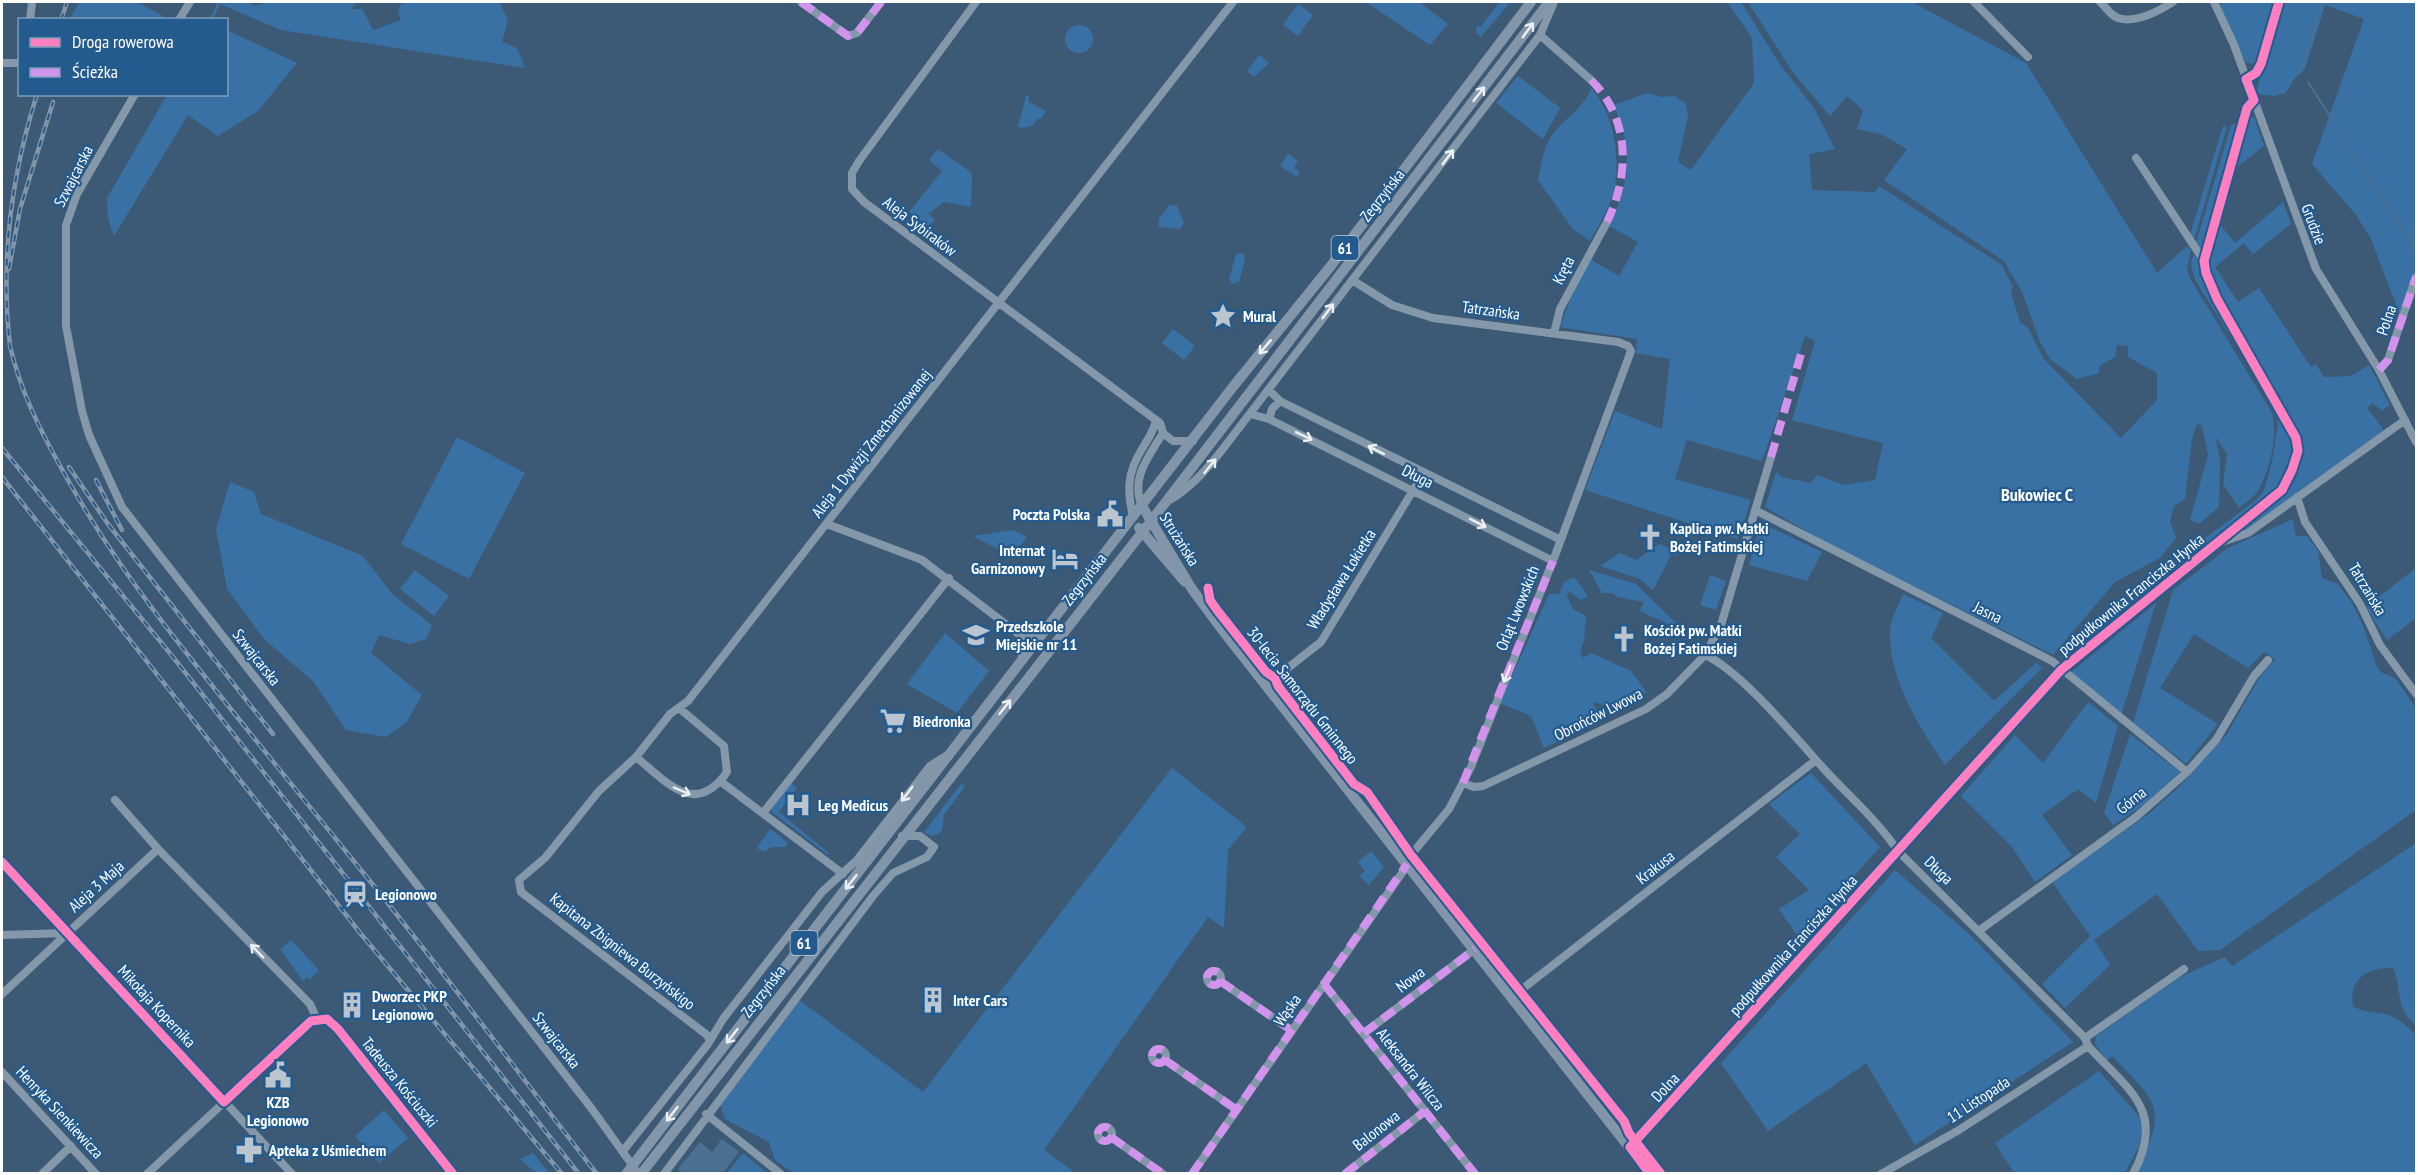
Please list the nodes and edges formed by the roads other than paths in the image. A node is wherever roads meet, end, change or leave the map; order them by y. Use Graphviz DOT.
graph roads {
  1 [pos="32,2"];
  2 [pos="190,2"];
  3 [pos="801,2"];
  4 [pos="881,2"];
  5 [pos="976,2"];
  6 [pos="1233,2"];
  7 [pos="1531,2"];
  8 [pos="1549,2"];
  9 [pos="1554,2"];
  10 [pos="1974,2"];
  11 [pos="2100,2"];
  12 [pos="2173,2"];
  13 [pos="2214,2"];
  14 [pos="2279,2"];
  15 [pos="30,18"];
  16 [pos="180,18"];
  17 [pos="1540,35"];
  18 [pos="2028,57"];
  19 [pos="2,63"];
  20 [pos="18,63"];
  21 [pos="2246,79"];
  22 [pos="1591,80"];
  23 [pos="134,96"];
  24 [pos="2254,100"];
  25 [pos="2136,158"];
  26 [pos="1606,224"];
  27 [pos="2204,261"];
  28 [pos="2416,277"];
  29 [pos="1352,280"];
  30 [pos="999,303"];
  31 [pos="1554,333"];
  32 [pos="1631,351"];
  33 [pos="2379,370"];
  34 [pos="1269,390"];
  35 [pos="1280,401"];
  36 [pos="1250,414"];
  37 [pos="1269,419"];
  38 [pos="1156,420"];
  39 [pos="2405,420"];
  40 [pos="1163,433"];
  41 [pos="1193,441"];
  42 [pos="2416,442"];
  43 [pos="1771,456"];
  44 [pos="1423,474"];
  45 [pos="1413,490"];
  46 [pos="2296,497"];
  47 [pos="1165,503"];
  48 [pos="1142,506"];
  49 [pos="1755,510"];
  50 [pos="1133,517"];
  51 [pos="1150,521"];
  52 [pos="827,524"];
  53 [pos="1141,531"];
  54 [pos="1561,540"];
  55 [pos="2219,543"];
  56 [pos="1553,561"];
  57 [pos="949,578"];
  58 [pos="1192,589"];
  59 [pos="1044,633"];
  60 [pos="1020,635"];
  61 [pos="1705,654"];
  62 [pos="1023,660"];
  63 [pos="2268,660"];
  64 [pos="2061,670"];
  65 [pos="1266,685"];
  66 [pos="2416,694"];
  67 [pos="679,708"];
  68 [pos="949,754"];
  69 [pos="636,757"];
  70 [pos="1816,760"];
  71 [pos="2187,772"];
  72 [pos="720,781"];
  73 [pos="1463,783"];
  74 [pos="116,801"];
  75 [pos="763,813"];
  76 [pos="918,816"];
  77 [pos="902,836"];
  78 [pos="920,836"];
  79 [pos="158,849"];
  80 [pos="1898,851"];
  81 [pos="2,862"];
  82 [pos="1407,864"];
  83 [pos="843,874"];
  84 [pos="518,886"];
  85 [pos="1980,930"];
  86 [pos="66,933"];
  87 [pos="2,935"];
  88 [pos="1475,949"];
  89 [pos="2184,969"];
  90 [pos="1220,981"];
  91 [pos="1324,984"];
  92 [pos="2,994"];
  93 [pos="1512,997"];
  94 [pos="317,1019"];
  95 [pos="1291,1030"];
  96 [pos="1364,1033"];
  97 [pos="709,1039"];
  98 [pos="2087,1042"];
  99 [pos="1722,1047"];
  100 [pos="1165,1060"];
  101 [pos="2,1072"];
  102 [pos="224,1102"];
  103 [pos="1237,1110"];
  104 [pos="1425,1111"];
  105 [pos="706,1114"];
  106 [pos="1111,1137"];
  107 [pos="71,1146"];
  108 [pos="1630,1148"];
  109 [pos="623,1151"];
  110 [pos="42,1173"];
  111 [pos="96,1173"];
  112 [pos="147,1173"];
  113 [pos="292,1173"];
  114 [pos="453,1173"];
  115 [pos="626,1173"];
  116 [pos="640,1173"];
  117 [pos="663,1173"];
  118 [pos="781,1173"];
  119 [pos="1163,1173"];
  120 [pos="1192,1173"];
  121 [pos="1345,1173"];
  122 [pos="1474,1173"];
  123 [pos="1650,1173"];
  124 [pos="1881,1173"];
  125 [pos="2133,1173"];
  1 -- 15 [label="street"];
  2 -- 16 [label="street"];
  3 -- 4 [label="street"];
  5 -- 30 [label="street, Aleja Sybiraków"];
  6 -- 30 [label="street, Aleja 1 Dywizji Zmechanizowanej"];
  7 -- 41 [label="main road, Zegrzyńska / 61, one-way"];
  47 -- 8 [label="main road, Zegrzyńska / 61, one-way"];
  9 -- 17 [label="street"];
  10 -- 18 [label="street"];
  11 -- 12 [label="street"];
  13 -- 21 [label="street, Grudzie"];
  14 -- 21 [label="street"];
  17 -- 22 [label="street"];
  29 -- 17 [label="street, one-way"];
  19 -- 20 [label="street"];
  21 -- 24 [label="street, Grudzie"];
  23 -- 109 [label="street, Szwajcarska"];
  24 -- 27 [label="street"];
  24 -- 33 [label="street, Grudzie"];
  25 -- 27 [label="street"];
  26 -- 31 [label="street, Kręta"];
  27 -- 55 [label="street, podpułkownika Franciszka Hynka"];
  28 -- 33 [label="street, Polna"];
  29 -- 31 [label="street, Tatrzańska"];
  34 -- 29 [label="street, one-way"];
  30 -- 38 [label="street, Aleja Sybiraków"];
  30 -- 52 [label="street, Aleja 1 Dywizji Zmechanizowanej"];
  31 -- 32 [label="street, Tatrzańska"];
  32 -- 54 [label="street, Orląt Lwowskich"];
  33 -- 39 [label="street, Grudzie"];
  34 -- 35 [label="street, Długa"];
  34 -- 36 [label="street"];
  35 -- 37 [label="street"];
  44 -- 35 [label="street, Długa, one-way"];
  36 -- 37 [label="street, Długa"];
  47 -- 36 [label="street, one-way"];
  37 -- 45 [label="street, Długa, one-way"];
  38 -- 40 [label="street, Aleja Sybiraków"];
  38 -- 50 [label="street"];
  39 -- 42 [label="street, Grudzie"];
  39 -- 46 [label="street"];
  40 -- 41 [label="street"];
  40 -- 48 [label="street"];
  41 -- 48 [label="main road, Zegrzyńska / 61"];
  43 -- 49 [label="street, Obrońców Lwowa"];
  44 -- 45 [label="street, Władysława Łokietka"];
  44 -- 54 [label="street, Długa"];
  45 -- 56 [label="street, Długa, one-way"];
  45 -- 65 [label="street, Władysława Łokietka"];
  46 -- 55 [label="street"];
  46 -- 66 [label="street, Tatrzańska"];
  47 -- 51 [label="main road, Zegrzyńska / 61"];
  48 -- 50 [label="main road, Zegrzyńska / 61"];
  48 -- 51 [label="main road, Strużańska"];
  49 -- 61 [label="street, Obrońców Lwowa"];
  49 -- 64 [label="street, Jasna"];
  50 -- 53 [label="main road, Strużańska"];
  50 -- 59 [label="main road, Zegrzyńska / 61"];
  51 -- 53 [label="main road, Zegrzyńska / 61"];
  51 -- 58 [label="main road, Strużańska"];
  52 -- 57 [label="street"];
  52 -- 67 [label="street, Aleja 1 Dywizji Zmechanizowanej"];
  53 -- 58 [label="main road, Strużańska"];
  76 -- 53 [label="main road, Zegrzyńska / 61, one-way"];
  54 -- 56 [label="street, Orląt Lwowskich"];
  55 -- 64 [label="street, podpułkownika Franciszka Hynka"];
  56 -- 73 [label="street, Orląt Lwowskich, one-way"];
  57 -- 60 [label="street"];
  57 -- 75 [label="street"];
  58 -- 65 [label="main road, Strużańska"];
  59 -- 60 [label="street"];
  59 -- 62 [label="main road, Zegrzyńska / 61"];
  60 -- 62 [label="street"];
  61 -- 70 [label="street, Długa"];
  61 -- 73 [label="street, Obrońców Lwowa"];
  62 -- 68 [label="main road, Zegrzyńska / 61"];
  63 -- 71 [label="street, Górna"];
  64 -- 71 [label="street, Jasna"];
  64 -- 80 [label="street, podpułkownika Franciszka Hynka"];
  65 -- 82 [label="main road, Strużańska"];
  67 -- 69 [label="street, Aleja 1 Dywizji Zmechanizowanej"];
  67 -- 72 [label="street"];
  68 -- 83 [label="street, one-way"];
  68 -- 115 [label="main road, Zegrzyńska / 61, one-way, bridge"];
  69 -- 72 [label="street, one-way"];
  69 -- 84 [label="street, Aleja 1 Dywizji Zmechanizowanej"];
  70 -- 80 [label="street, Długa"];
  70 -- 93 [label="street, Krakusa"];
  71 -- 85 [label="street, Górna"];
  72 -- 75 [label="street"];
  73 -- 82 [label="street, Orląt Lwowskich"];
  74 -- 79 [label="street, Tadeusza Kościuszki"];
  75 -- 83 [label="street"];
  76 -- 77 [label="main road, Zegrzyńska / 61"];
  76 -- 78 [label="street"];
  77 -- 78 [label="street"];
  77 -- 116 [label="main road, Zegrzyńska / 61"];
  78 -- 105 [label="street"];
  79 -- 86 [label="street, Aleja 3 Maja"];
  94 -- 79 [label="street, Tadeusza Kościuszki, one-way"];
  80 -- 85 [label="street, Długa"];
  80 -- 99 [label="street, podpułkownika Franciszka Hynka"];
  81 -- 86 [label="street, Mikołaja Kopernika"];
  82 -- 88 [label="main road, Strużańska"];
  82 -- 91 [label="street, Wąska"];
  83 -- 97 [label="street"];
  84 -- 97 [label="street, Kapitana Zbigniewa Burzyńskigo"];
  85 -- 98 [label="street, Długa"];
  86 -- 87 [label="street"];
  86 -- 92 [label="street, Aleja 3 Maja"];
  86 -- 102 [label="street, Mikołaja Kopernika"];
  88 -- 93 [label="main road, Strużańska"];
  88 -- 96 [label="street, Nowa"];
  89 -- 98 [label="street, 11 Listopada"];
  90 -- 95 [label="street"];
  91 -- 95 [label="street, Wąska"];
  91 -- 96 [label="street, Aleksandra Wilcza"];
  93 -- 108 [label="main road, Strużańska"];
  94 -- 102 [label="street"];
  94 -- 114 [label="street, Tadeusza Kościuszki"];
  95 -- 103 [label="street, Wąska"];
  96 -- 104 [label="street, Aleksandra Wilcza"];
  97 -- 109 [label="street"];
  98 -- 124 [label="street, 11 Listopada"];
  98 -- 125 [label="street, Długa"];
  99 -- 108 [label="street, Dolna"];
  100 -- 103 [label="street"];
  101 -- 107 [label="street, Henryka Sienkiewicza"];
  102 -- 112 [label="street"];
  102 -- 113 [label="street, Mikołaja Kopernika"];
  103 -- 120 [label="street, Wąska"];
  104 -- 121 [label="street, Balonowa"];
  104 -- 122 [label="street, Aleksandra Wilcza"];
  105 -- 117 [label="street"];
  105 -- 118 [label="street"];
  106 -- 119 [label="street"];
  107 -- 110 [label="street"];
  107 -- 111 [label="street, Henryka Sienkiewicza"];
  108 -- 123 [label="main road, Strużańska"];
  109 -- 116 [label="street, Szwajcarska"];
}
